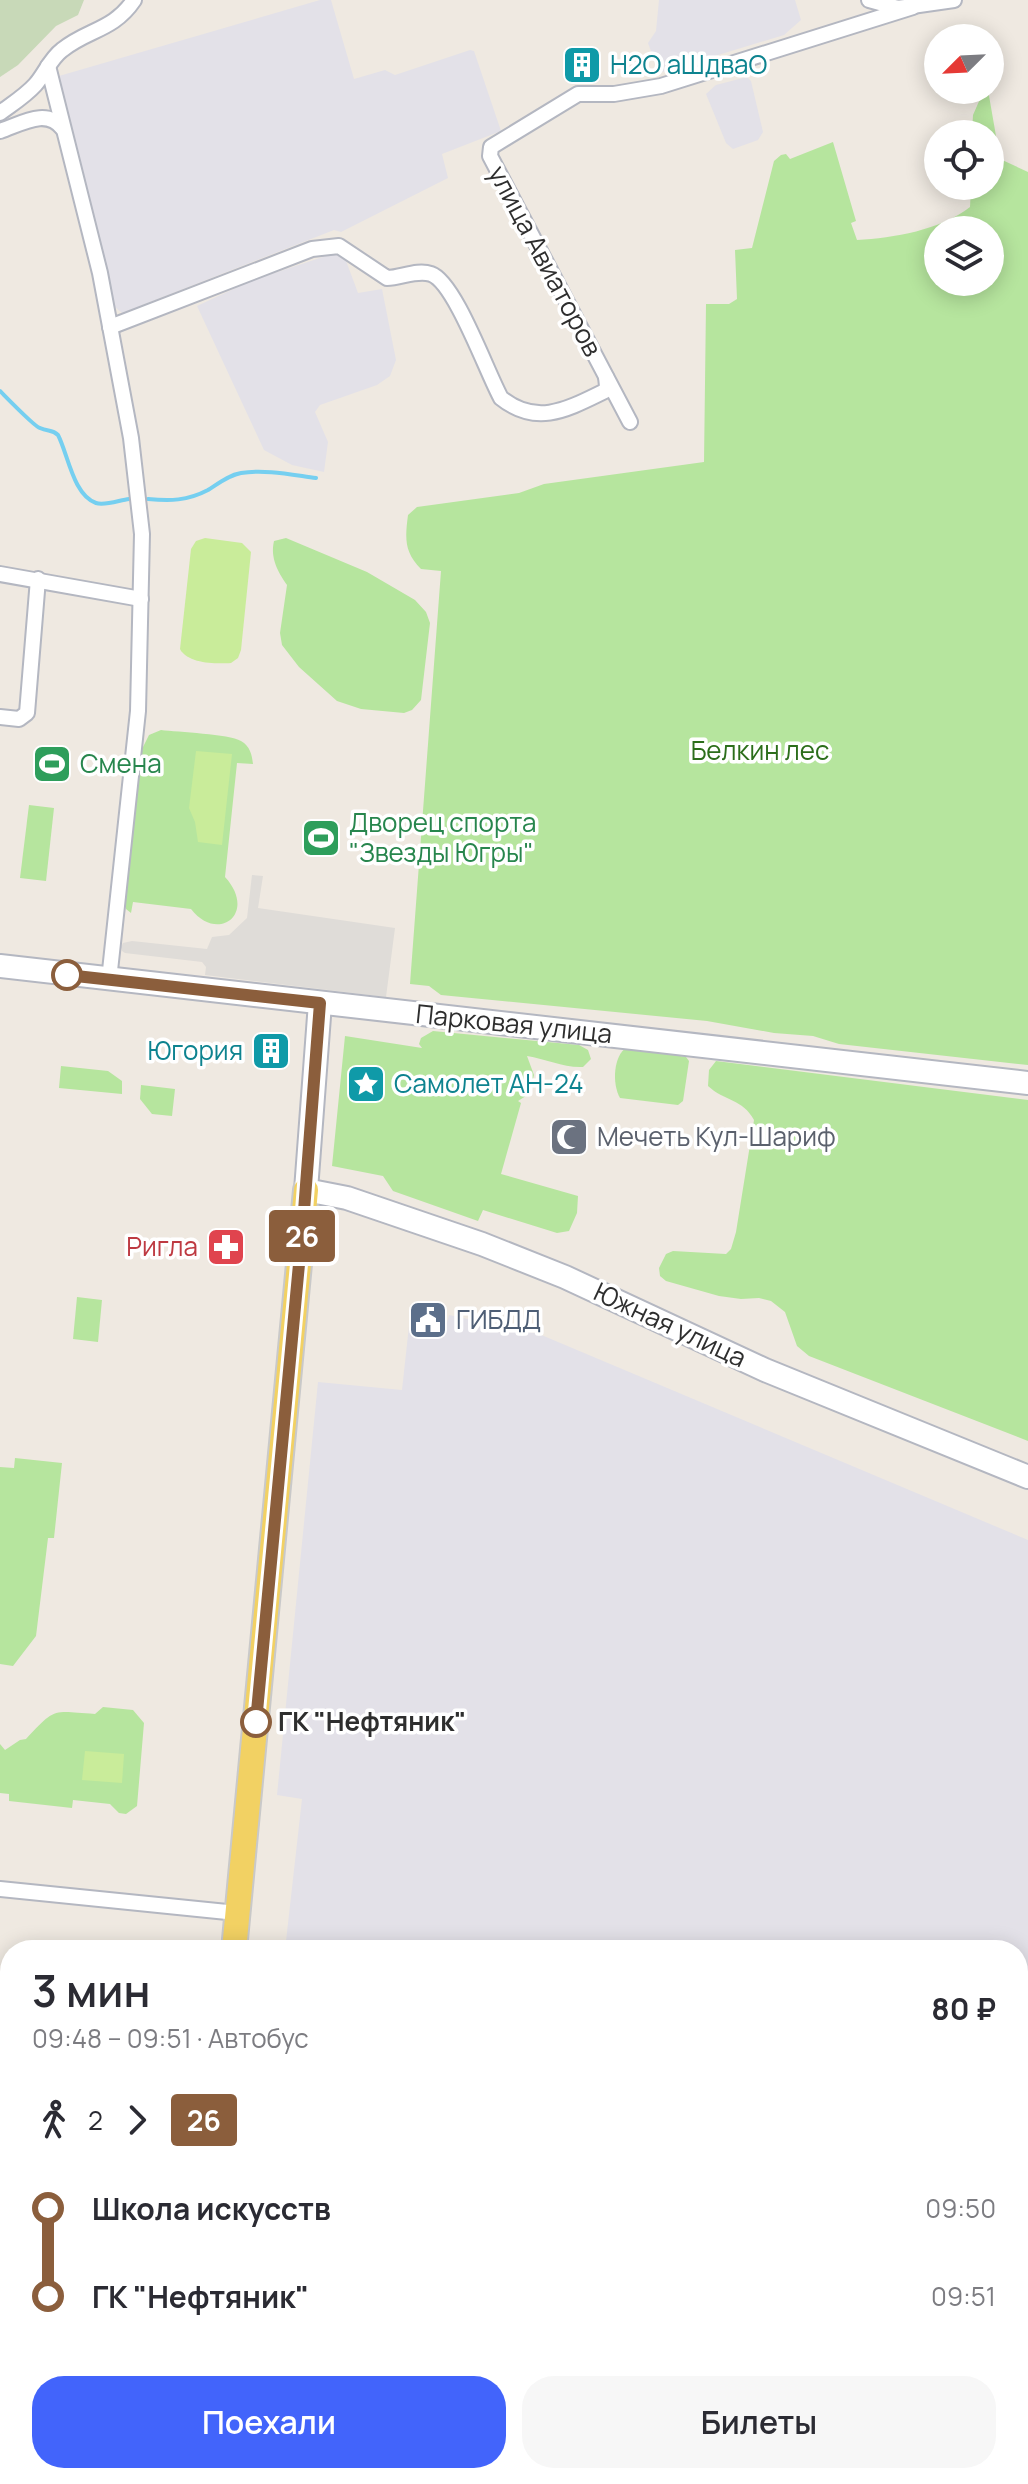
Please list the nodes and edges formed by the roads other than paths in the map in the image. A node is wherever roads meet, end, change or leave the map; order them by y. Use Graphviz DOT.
graph roads {
  1 [pos="134,0"];
  2 [pos="869,0"];
  3 [pos="954,0"];
  4 [pos="913,7"];
  5 [pos="48,66"];
  6 [pos="0,113"];
  7 [pos="0,131"];
  8 [pos="65,132"];
  9 [pos="110,327"];
  10 [pos="606,377"];
  11 [pos="630,422"];
  12 [pos="0,574"];
  13 [pos="38,579"];
  14 [pos="141,599"];
  15 [pos="0,717"];
  16 [pos="0,966"];
  17 [pos="109,980"];
  18 [pos="320,1003"];
  19 [pos="1028,1083"];
  20 [pos="306,1190"];
  21 [pos="1028,1477"];
  22 [pos="0,1889"];
  23 [pos="237,1913"];
  24 [pos="235,1940"];
  1 -- 5 [label="street"];
  2 -- 4 [label="street"];
  3 -- 4 [label="street"];
  4 -- 10 [label="street, улица Авиаторов"];
  5 -- 6 [label="street"];
  5 -- 8 [label="street"];
  7 -- 8 [label="street"];
  8 -- 9 [label="street"];
  9 -- 10 [label="street"];
  9 -- 14 [label="street"];
  10 -- 11 [label="street, улица Авиаторов"];
  12 -- 13 [label="street"];
  13 -- 14 [label="street"];
  13 -- 15 [label="street"];
  14 -- 17 [label="street"];
  16 -- 17 [label="main road, Парковая улица"];
  17 -- 18 [label="main road, Парковая улица"];
  18 -- 19 [label="main road, Парковая улица"];
  18 -- 20 [label="main road"];
  20 -- 21 [label="main road, Южная улица"];
  20 -- 23 [label="main road"];
  22 -- 23 [label="street"];
  23 -- 24 [label="main road"];
}
